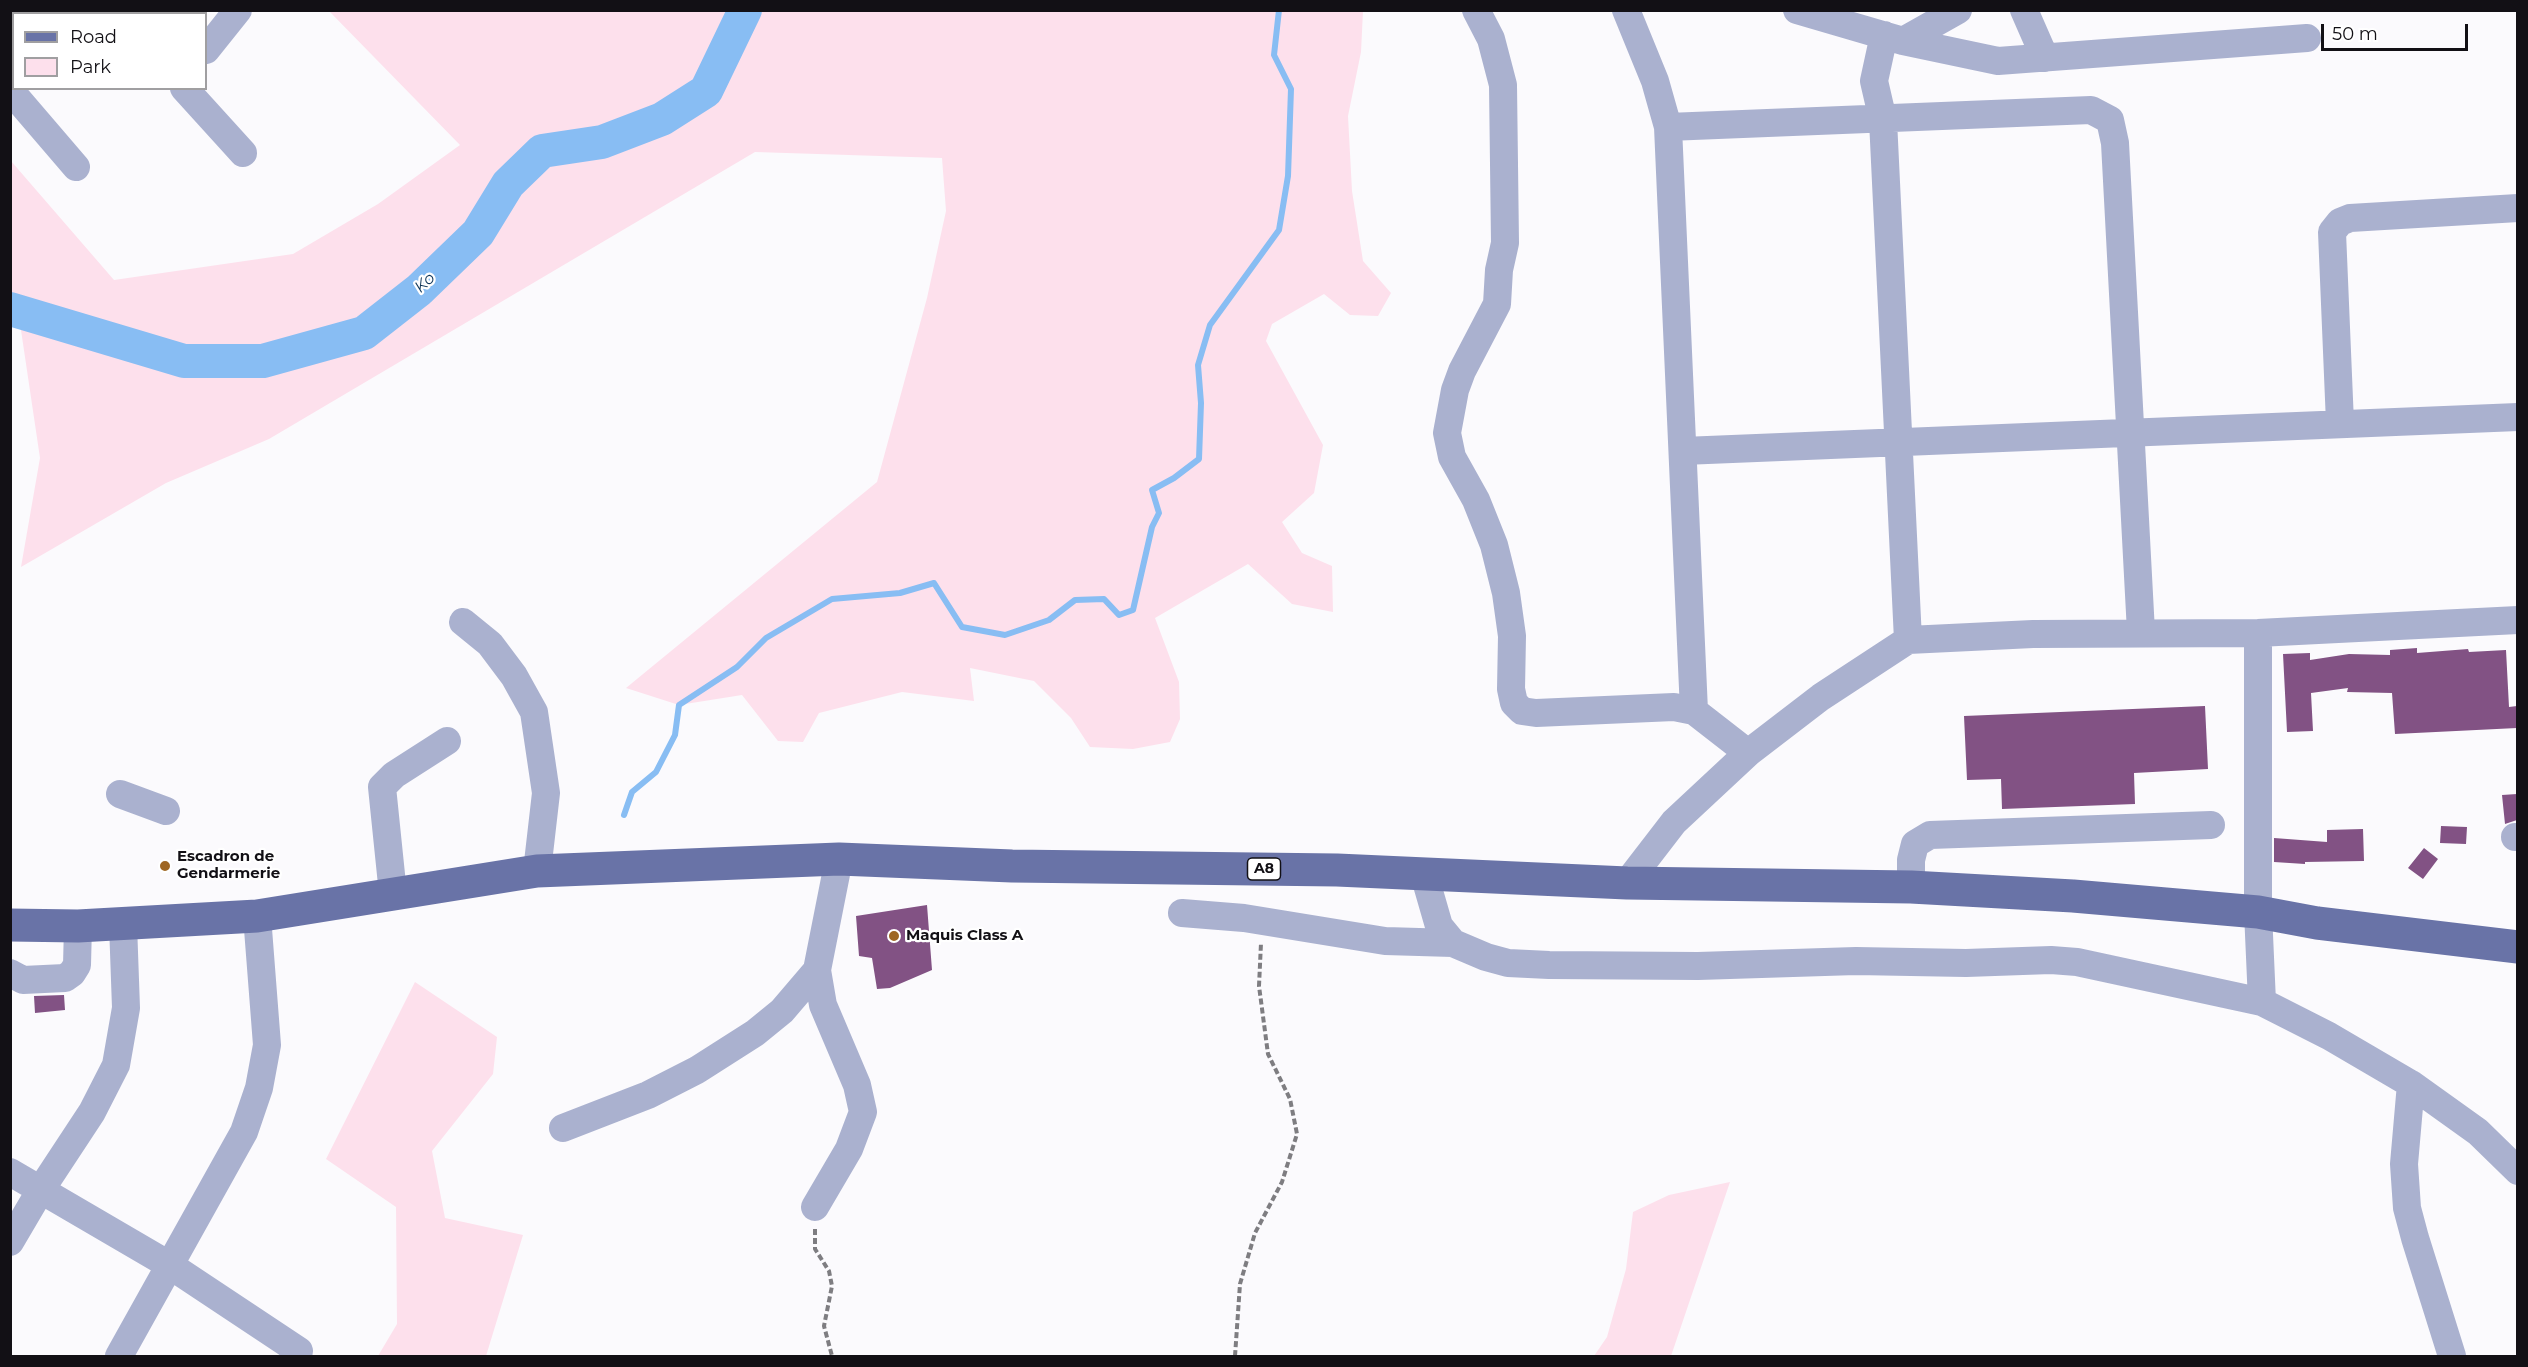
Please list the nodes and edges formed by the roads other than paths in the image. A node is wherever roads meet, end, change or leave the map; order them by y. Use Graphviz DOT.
graph roads {
  1 [pos="238,10"];
  2 [pos="1476,10"];
  3 [pos="1626,10"];
  4 [pos="1797,10"];
  5 [pos="1959,10"];
  6 [pos="2024,10"];
  7 [pos="1894,38"];
  8 [pos="2307,38"];
  9 [pos="207,49"];
  10 [pos="2045,58"];
  11 [pos="10,90"];
  12 [pos="186,90"];
  13 [pos="1883,120"];
  14 [pos="1668,127"];
  15 [pos="243,153"];
  16 [pos="76,167"];
  17 [pos="2517,208"];
  18 [pos="2517,417"];
  19 [pos="2340,423"];
  20 [pos="2131,435"];
  21 [pos="1899,443"];
  22 [pos="1683,451"];
  23 [pos="2517,620"];
  24 [pos="463,622"];
  25 [pos="2141,632"];
  26 [pos="2258,633"];
  27 [pos="1908,640"];
  28 [pos="1694,711"];
  29 [pos="447,741"];
  30 [pos="1748,753"];
  31 [pos="120,794"];
  32 [pos="166,811"];
  33 [pos="2211,825"];
  34 [pos="839,859"];
  35 [pos="537,871"];
  36 [pos="1424,874"];
  37 [pos="1627,882"];
  38 [pos="1911,887"];
  39 [pos="393,894"];
  40 [pos="2258,912"];
  41 [pos="1182,913"];
  42 [pos="257,916"];
  43 [pos="123,924"];
  44 [pos="10,925"];
  45 [pos="78,926"];
  46 [pos="1454,943"];
  47 [pos="2517,947"];
  48 [pos="817,970"];
  49 [pos="10,973"];
  50 [pos="2262,1002"];
  51 [pos="2411,1084"];
  52 [pos="563,1128"];
  53 [pos="2517,1171"];
  54 [pos="10,1172"];
  55 [pos="40,1191"];
  56 [pos="815,1208"];
  57 [pos="10,1242"];
  58 [pos="171,1266"];
  59 [pos="299,1351"];
  60 [pos="119,1356"];
  61 [pos="2452,1356"];
  1 -- 9 [label="street"];
  2 -- 28 [label="street"];
  3 -- 14 [label="street"];
  4 -- 7 [label="street"];
  5 -- 7 [label="street"];
  6 -- 10 [label="street"];
  7 -- 10 [label="street"];
  7 -- 13 [label="street"];
  8 -- 10 [label="street"];
  11 -- 16 [label="street"];
  12 -- 15 [label="street"];
  13 -- 14 [label="street"];
  13 -- 20 [label="street"];
  13 -- 21 [label="street"];
  14 -- 22 [label="street"];
  17 -- 19 [label="street"];
  18 -- 19 [label="street"];
  19 -- 20 [label="street"];
  20 -- 21 [label="street"];
  20 -- 25 [label="street"];
  21 -- 22 [label="street"];
  21 -- 27 [label="street"];
  22 -- 28 [label="street"];
  23 -- 26 [label="street"];
  24 -- 35 [label="street"];
  25 -- 26 [label="street"];
  25 -- 27 [label="street"];
  26 -- 40 [label="street"];
  27 -- 30 [label="street"];
  28 -- 30 [label="street"];
  29 -- 39 [label="street"];
  30 -- 37 [label="street"];
  31 -- 32 [label="street"];
  33 -- 38 [label="street"];
  34 -- 35 [label="main road, A8"];
  34 -- 36 [label="main road, A8"];
  34 -- 48 [label="street"];
  35 -- 39 [label="main road, A8"];
  36 -- 37 [label="main road, A8"];
  36 -- 46 [label="street"];
  37 -- 38 [label="main road, A8"];
  38 -- 40 [label="main road, A8"];
  39 -- 42 [label="main road, A8"];
  40 -- 47 [label="main road, A8"];
  40 -- 50 [label="street"];
  41 -- 46 [label="street"];
  42 -- 43 [label="main road, A8"];
  42 -- 58 [label="street"];
  43 -- 45 [label="main road, A8"];
  43 -- 55 [label="street"];
  44 -- 45 [label="main road, A8"];
  45 -- 49 [label="street"];
  46 -- 50 [label="street"];
  48 -- 52 [label="street"];
  48 -- 56 [label="street"];
  50 -- 51 [label="street"];
  51 -- 53 [label="street"];
  51 -- 61 [label="street"];
  54 -- 55 [label="street"];
  55 -- 57 [label="street"];
  55 -- 58 [label="street"];
  58 -- 59 [label="street"];
  58 -- 60 [label="street"];
}
